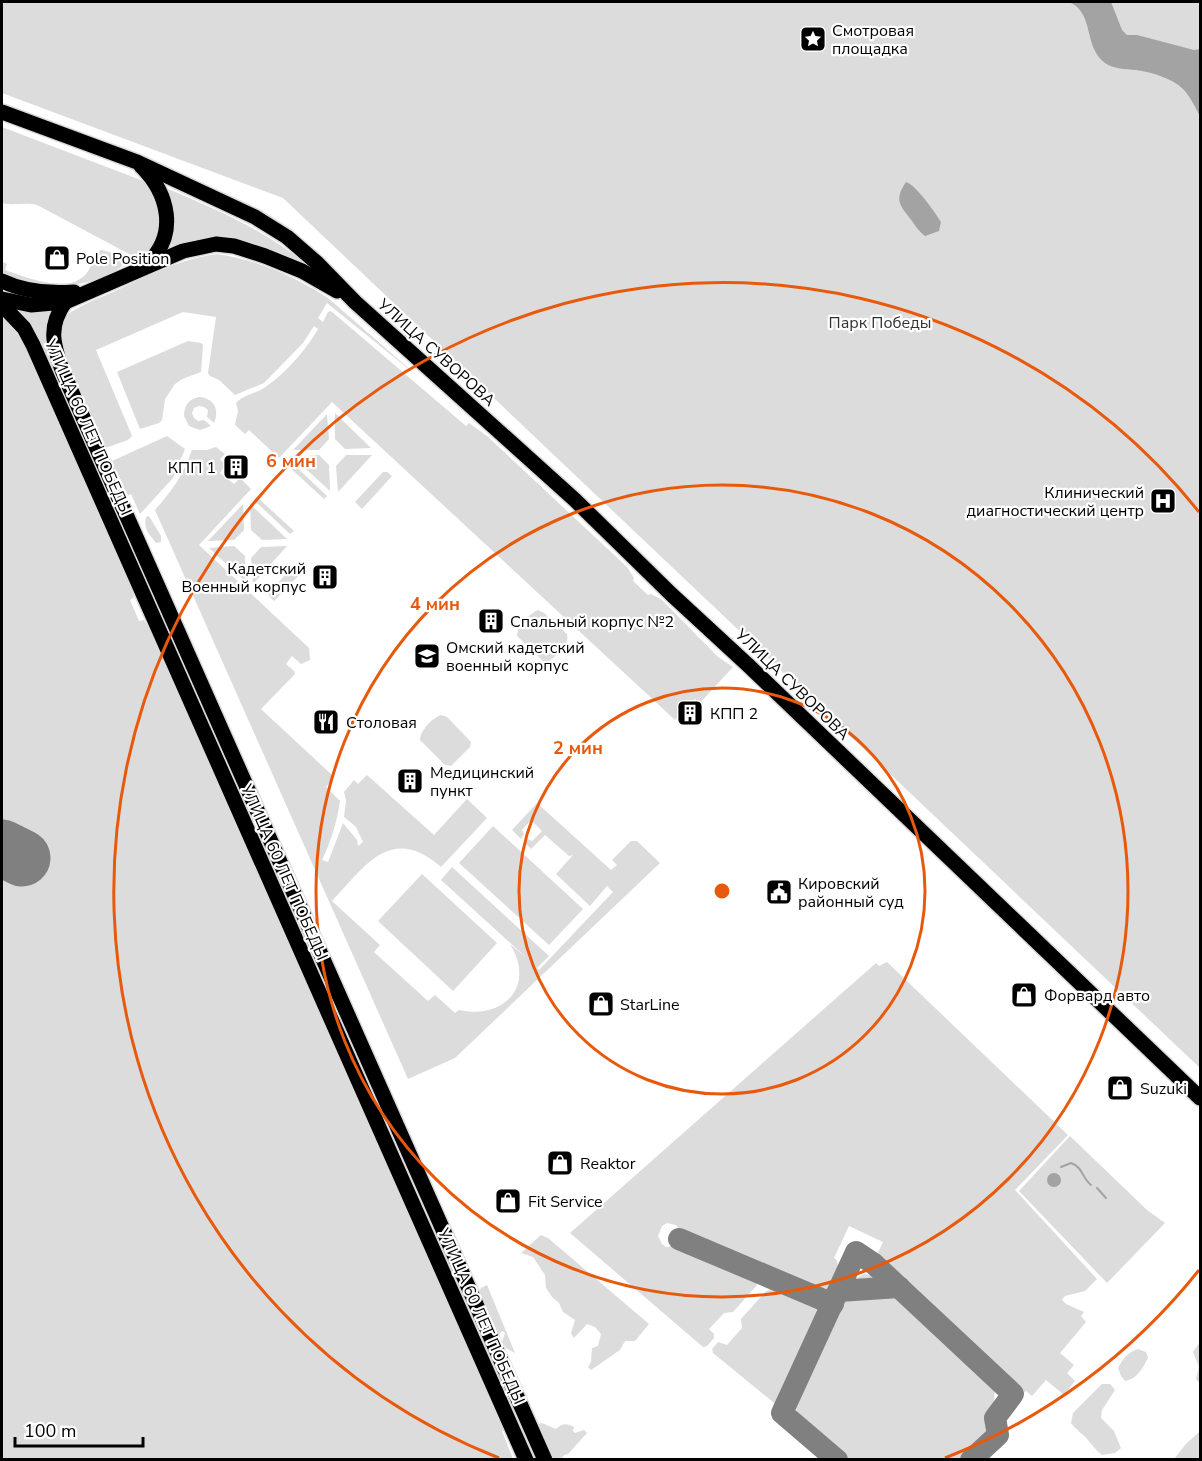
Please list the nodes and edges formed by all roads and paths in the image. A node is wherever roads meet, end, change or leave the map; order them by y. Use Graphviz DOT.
graph roads {
  1 [pos="2,112"];
  2 [pos="137,162"];
  3 [pos="144,267"];
  4 [pos="2,280"];
  5 [pos="85,292"];
  6 [pos="2,298"];
  7 [pos="65,302"];
  8 [pos="355,302"];
  9 [pos="2,306"];
  10 [pos="91,437"];
  11 [pos="76,444"];
  12 [pos="147,564"];
  13 [pos="132,570"];
  14 [pos="207,698"];
  15 [pos="192,705"];
  16 [pos="372,1071"];
  17 [pos="357,1077"];
  18 [pos="1200,1098"];
  19 [pos="499,1357"];
  20 [pos="483,1364"];
  21 [pos="526,1460"];
  22 [pos="544,1460"];
  1 -- 2 [label="main road"];
  2 -- 3 [label="main road"];
  2 -- 8 [label="main road"];
  3 -- 5 [label="main road"];
  3 -- 8 [label="main road"];
  4 -- 5 [label="main road"];
  5 -- 7 [label="main road"];
  6 -- 7 [label="main road"];
  7 -- 10 [label="main road, УЛИЦА 60 ЛЕТ ПОБЕДЫ"];
  8 -- 18 [label="main road, УЛИЦА СУВОРОВА"];
  9 -- 11 [label="main road, УЛИЦА 60 ЛЕТ ПОБЕДЫ"];
  10 -- 11 [label="main road"];
  10 -- 12 [label="main road, УЛИЦА 60 ЛЕТ ПОБЕДЫ"];
  11 -- 13 [label="main road, УЛИЦА 60 ЛЕТ ПОБЕДЫ"];
  12 -- 13 [label="main road"];
  12 -- 14 [label="main road, УЛИЦА 60 ЛЕТ ПОБЕДЫ"];
  13 -- 15 [label="main road, УЛИЦА 60 ЛЕТ ПОБЕДЫ"];
  14 -- 15 [label="main road"];
  14 -- 16 [label="main road, УЛИЦА 60 ЛЕТ ПОБЕДЫ"];
  15 -- 17 [label="main road, УЛИЦА 60 ЛЕТ ПОБЕДЫ"];
  16 -- 17 [label="main road"];
  16 -- 19 [label="main road, УЛИЦА 60 ЛЕТ ПОБЕДЫ"];
  17 -- 20 [label="main road, УЛИЦА 60 ЛЕТ ПОБЕДЫ"];
  19 -- 20 [label="main road"];
  19 -- 22 [label="main road, УЛИЦА 60 ЛЕТ ПОБЕДЫ"];
  20 -- 21 [label="main road, УЛИЦА 60 ЛЕТ ПОБЕДЫ"];
}
